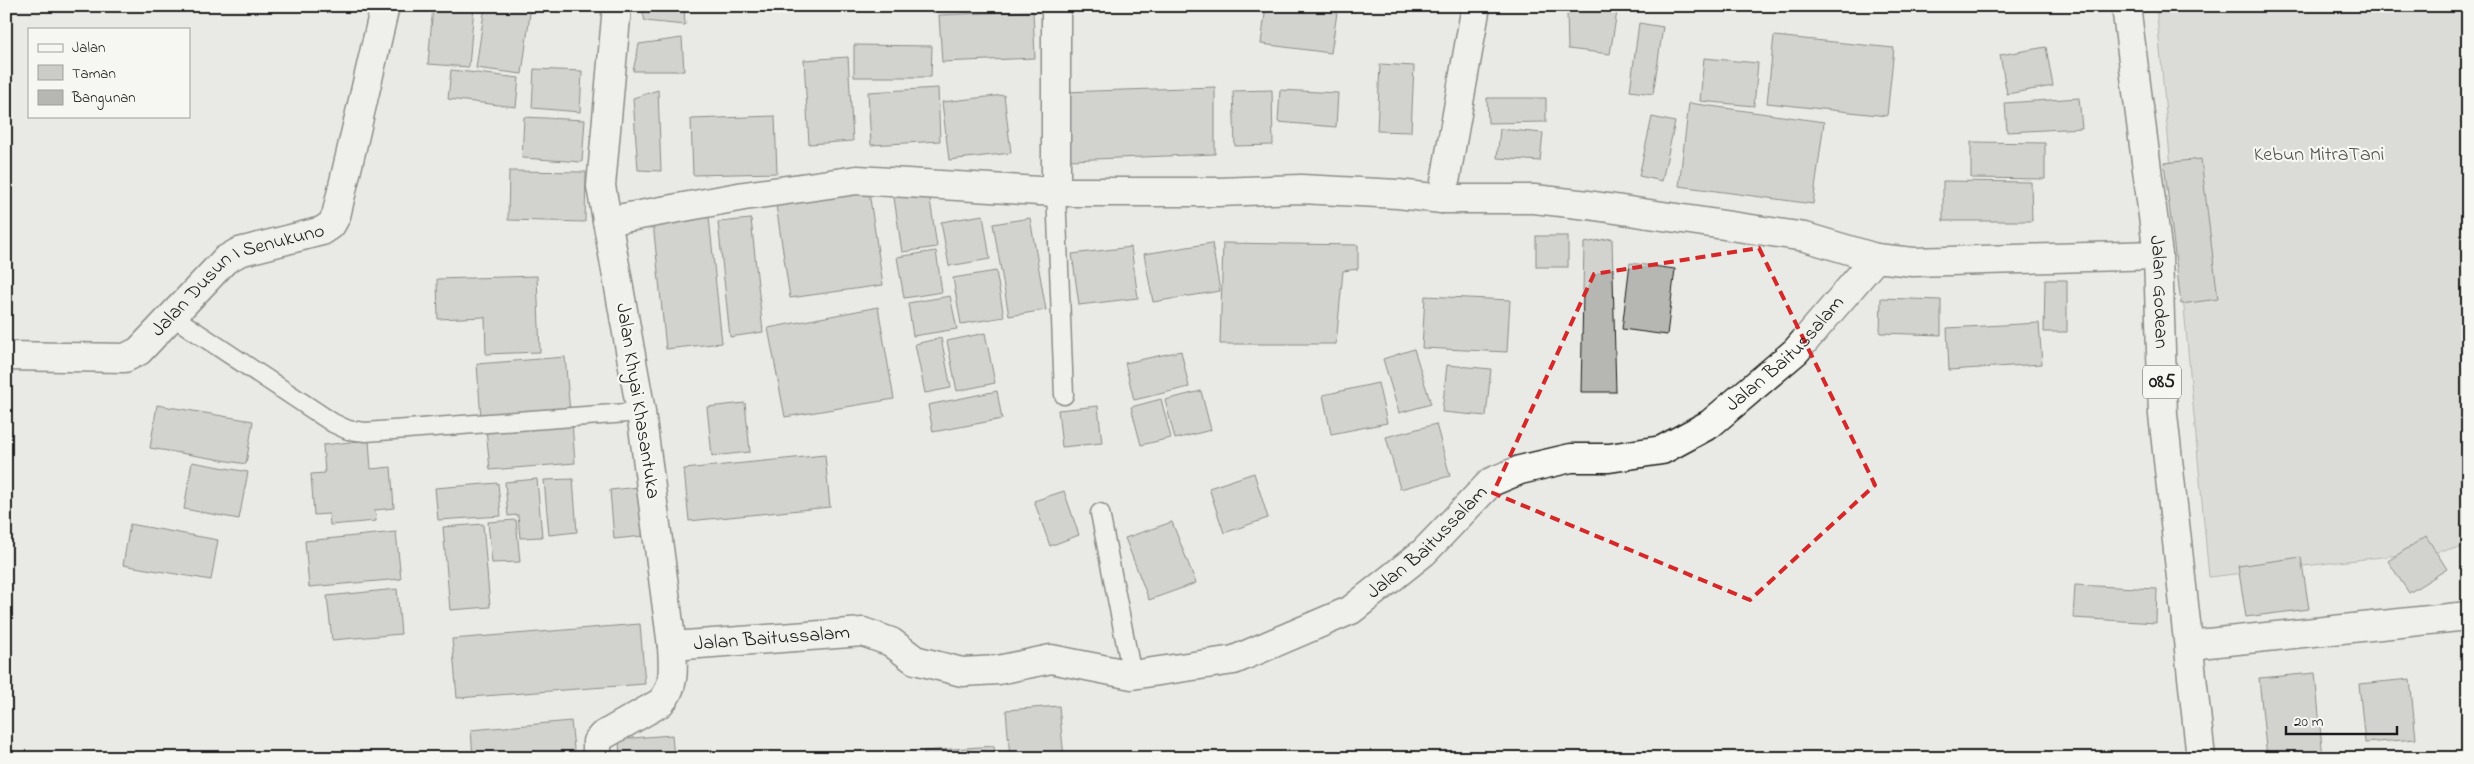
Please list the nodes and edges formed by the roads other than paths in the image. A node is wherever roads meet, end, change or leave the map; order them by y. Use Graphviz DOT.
graph roads {
  1 [pos="385,6"];
  2 [pos="617,6"];
  3 [pos="1056,6"];
  4 [pos="1476,6"];
  5 [pos="2126,6"];
  6 [pos="1056,192"];
  7 [pos="1442,199"];
  8 [pos="607,221"];
  9 [pos="2158,255"];
  10 [pos="1876,258"];
  11 [pos="172,316"];
  12 [pos="6,356"];
  13 [pos="1064,395"];
  14 [pos="641,412"];
  15 [pos="1100,513"];
  16 [pos="2468,616"];
  17 [pos="2189,645"];
  18 [pos="672,646"];
  19 [pos="1132,675"];
  20 [pos="597,758"];
  21 [pos="2201,758"];
  1 -- 11 [label="street, Jalan Dusun I Senukuno"];
  2 -- 8 [label="street, Jalan Khyai Khasantuka"];
  3 -- 6 [label="street"];
  4 -- 7 [label="street"];
  5 -- 9 [label="street, Jalan Godean / 085"];
  6 -- 7 [label="street"];
  6 -- 8 [label="street"];
  6 -- 13 [label="lane"];
  7 -- 10 [label="street"];
  8 -- 14 [label="street, Jalan Khyai Khasantuka"];
  9 -- 10 [label="street"];
  9 -- 17 [label="street, Jalan Godean / 085"];
  10 -- 19 [label="street, Jalan Baitussalam"];
  11 -- 12 [label="street, Jalan Dusun I Senukuno"];
  11 -- 14 [label="lane"];
  14 -- 18 [label="street, Jalan Khyai Khasantuka"];
  15 -- 19 [label="lane"];
  16 -- 17 [label="street"];
  17 -- 21 [label="street, Jalan Godean / 085"];
  18 -- 19 [label="street, Jalan Baitussalam"];
  18 -- 20 [label="street, Jalan Khyai Khasantuka"];
}
